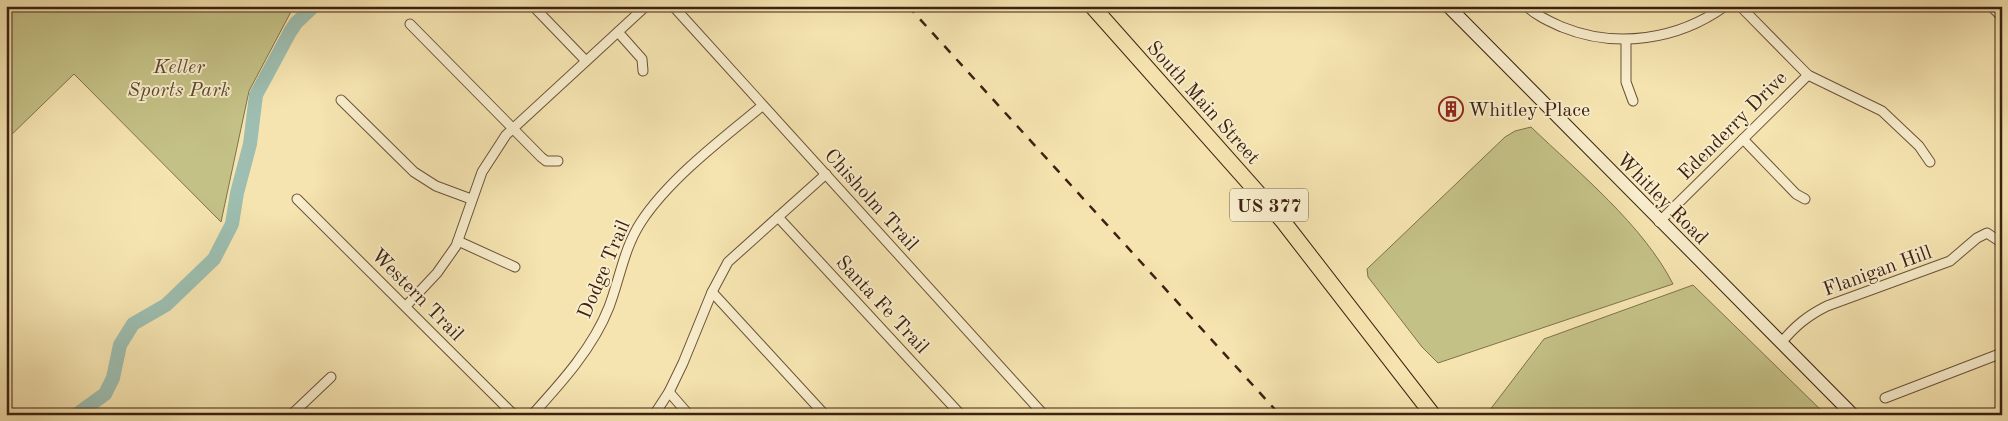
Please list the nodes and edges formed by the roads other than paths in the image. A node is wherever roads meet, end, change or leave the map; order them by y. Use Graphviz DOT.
graph roads {
  1 [pos="533,6"];
  2 [pos="646,6"];
  3 [pos="673,6"];
  4 [pos="1092,6"];
  5 [pos="1448,6"];
  6 [pos="1526,6"];
  7 [pos="1725,6"];
  8 [pos="1740,6"];
  9 [pos="1991,6"];
  10 [pos="2002,17"];
  11 [pos="410,24"];
  12 [pos="618,32"];
  13 [pos="1626,40"];
  14 [pos="586,61"];
  15 [pos="643,72"];
  16 [pos="1808,75"];
  17 [pos="341,100"];
  18 [pos="1633,101"];
  19 [pos="762,106"];
  20 [pos="512,128"];
  21 [pos="1743,139"];
  22 [pos="558,161"];
  23 [pos="1930,162"];
  24 [pos="826,174"];
  25 [pos="297,199"];
  26 [pos="471,199"];
  27 [pos="1805,199"];
  28 [pos="778,217"];
  29 [pos="1660,222"];
  30 [pos="458,241"];
  31 [pos="2002,243"];
  32 [pos="515,267"];
  33 [pos="712,292"];
  34 [pos="406,306"];
  35 [pos="1781,343"];
  36 [pos="2002,353"];
  37 [pos="331,377"];
  38 [pos="669,392"];
  39 [pos="1885,398"];
  40 [pos="291,415"];
  41 [pos="514,415"];
  42 [pos="532,415"];
  43 [pos="654,415"];
  44 [pos="689,415"];
  45 [pos="825,415"];
  46 [pos="961,415"];
  47 [pos="1044,415"];
  48 [pos="1433,415"];
  49 [pos="1853,415"];
  1 -- 14 [label="street"];
  2 -- 12 [label="street"];
  3 -- 19 [label="street, Chisholm Trail"];
  4 -- 48 [label="main road, South Main Street / US 377"];
  5 -- 29 [label="street, Whitley Road"];
  6 -- 13 [label="street"];
  7 -- 13 [label="street"];
  8 -- 16 [label="street"];
  9 -- 10 [label="street"];
  11 -- 20 [label="street"];
  12 -- 14 [label="street"];
  12 -- 15 [label="street"];
  13 -- 18 [label="street"];
  14 -- 20 [label="street"];
  16 -- 21 [label="street, Edenderry Drive"];
  16 -- 23 [label="street"];
  17 -- 26 [label="street"];
  19 -- 24 [label="street, Chisholm Trail"];
  19 -- 42 [label="street, Dodge Trail"];
  20 -- 22 [label="street"];
  20 -- 26 [label="street"];
  21 -- 27 [label="street"];
  21 -- 29 [label="street, Edenderry Drive"];
  24 -- 28 [label="street"];
  24 -- 47 [label="street, Chisholm Trail"];
  25 -- 34 [label="street, Western Trail"];
  26 -- 30 [label="street"];
  28 -- 33 [label="street"];
  28 -- 46 [label="street, Santa Fe Trail"];
  29 -- 35 [label="street, Whitley Road"];
  30 -- 32 [label="street"];
  30 -- 34 [label="street"];
  31 -- 35 [label="street, Flanigan Hill"];
  33 -- 38 [label="street"];
  33 -- 45 [label="street"];
  34 -- 41 [label="street, Western Trail"];
  35 -- 49 [label="street, Whitley Road"];
  36 -- 39 [label="street"];
  37 -- 40 [label="street"];
  38 -- 43 [label="street"];
  38 -- 44 [label="street"];
}
